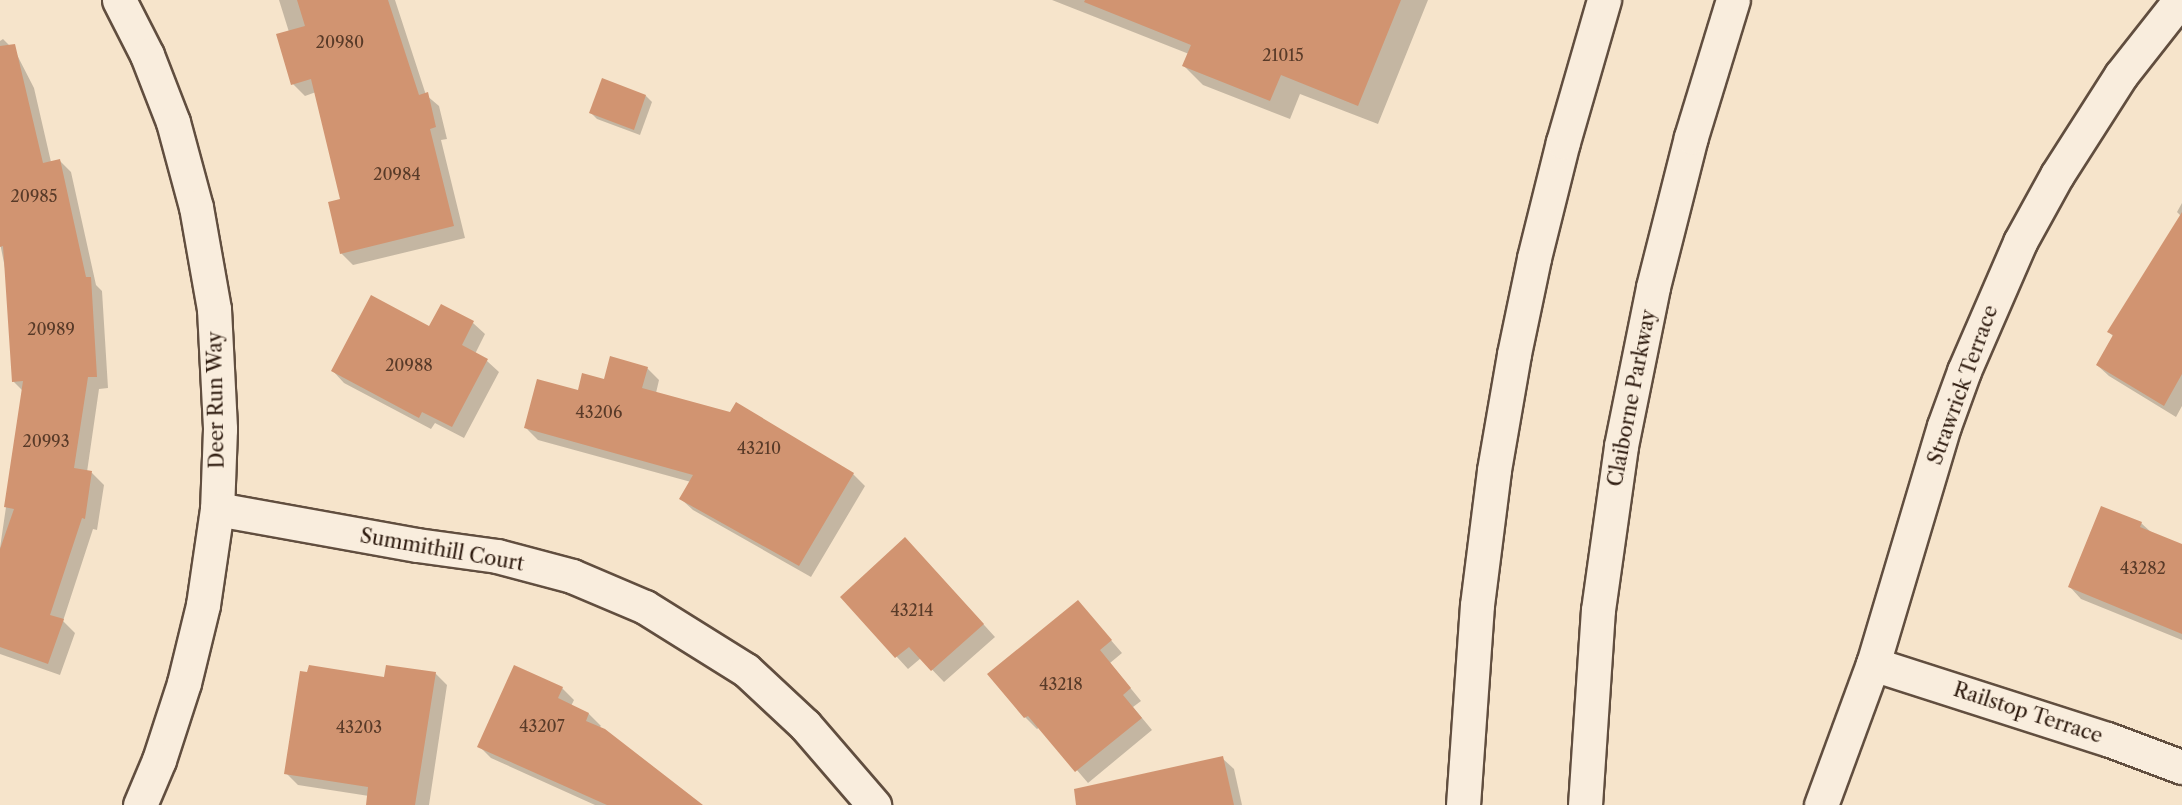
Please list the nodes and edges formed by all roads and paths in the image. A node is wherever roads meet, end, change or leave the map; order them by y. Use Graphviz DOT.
graph roads {
  1 [pos="119,0"];
  2 [pos="1604,0"];
  3 [pos="1733,0"];
  4 [pos="2180,0"];
  5 [pos="216,509"];
  6 [pos="1873,664"];
  7 [pos="2182,767"];
  8 [pos="140,805"];
  9 [pos="874,805"];
  10 [pos="1462,805"];
  11 [pos="1585,805"];
  12 [pos="1821,805"];
  1 -- 5 [label="street, Deer Run Way"];
  2 -- 10 [label="street"];
  3 -- 11 [label="street, Claiborne Parkway"];
  4 -- 6 [label="street, Strawrick Terrace"];
  5 -- 8 [label="street, Deer Run Way"];
  5 -- 9 [label="street, Summithill Court"];
  6 -- 7 [label="street, Railstop Terrace"];
  6 -- 12 [label="street, Strawrick Terrace"];
}
